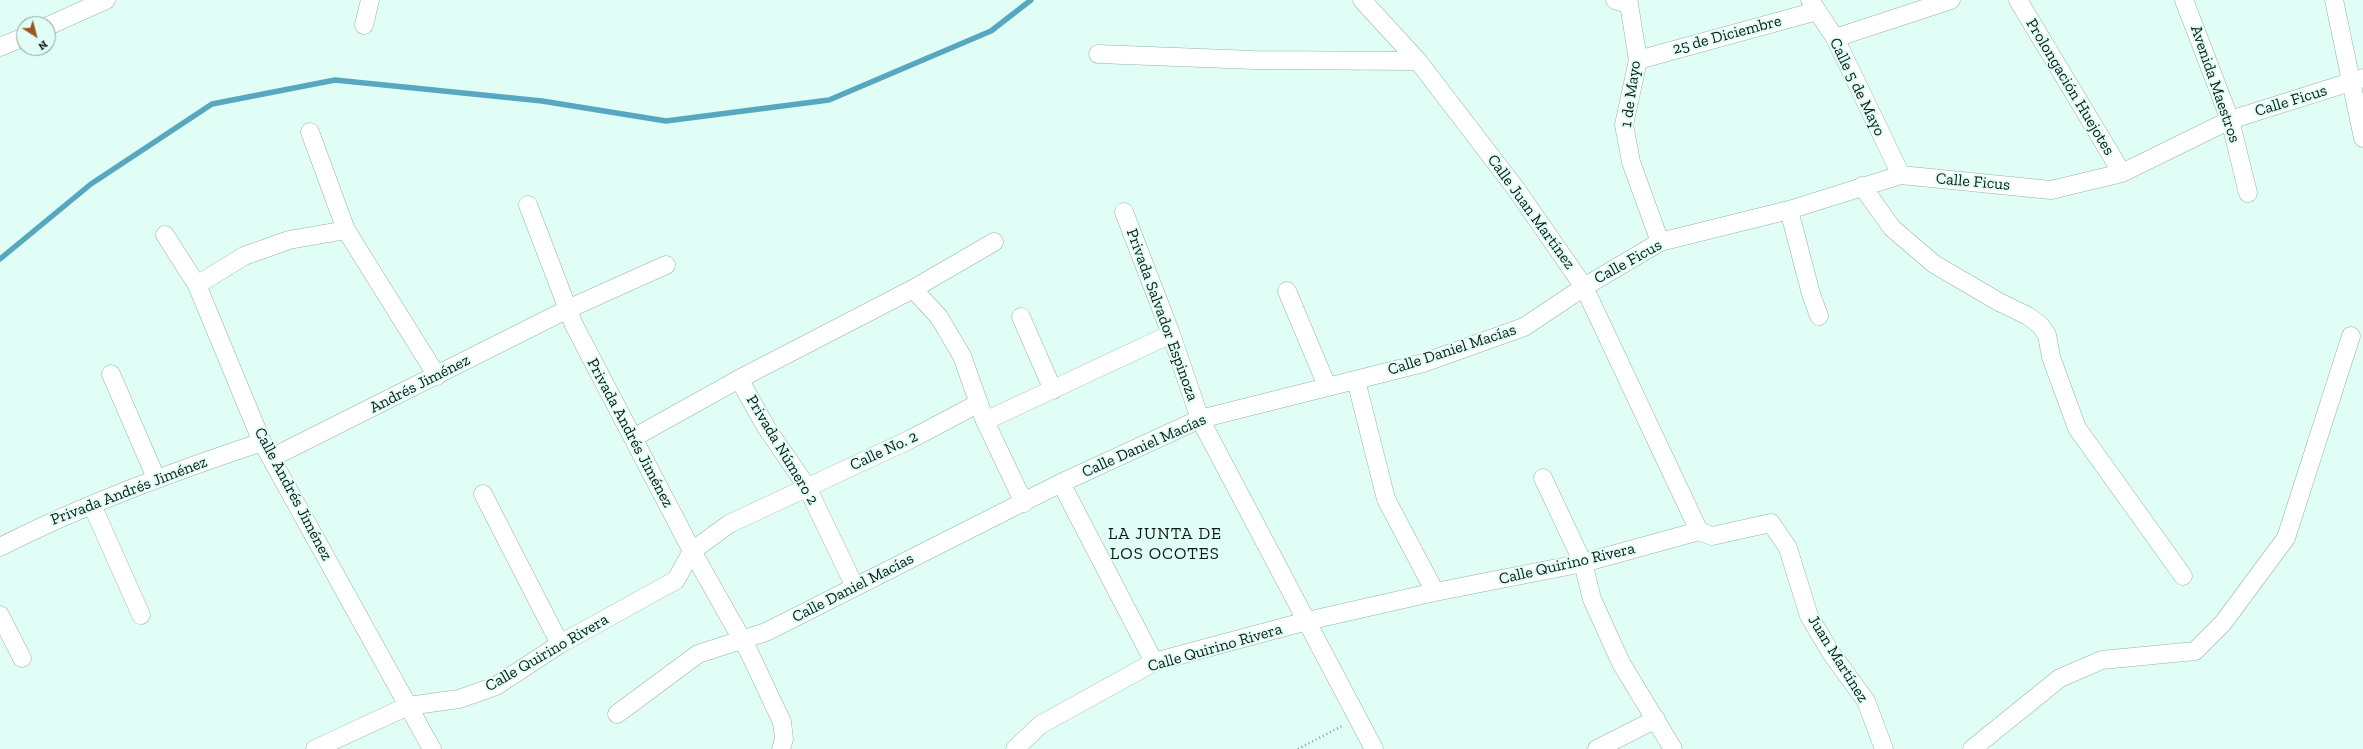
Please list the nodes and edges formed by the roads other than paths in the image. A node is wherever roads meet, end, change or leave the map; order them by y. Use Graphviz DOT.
graph roads {
  1 [pos="106,0"];
  2 [pos="370,0"];
  3 [pos="1362,0"];
  4 [pos="1615,0"];
  5 [pos="1950,0"];
  6 [pos="2018,0"];
  7 [pos="2184,0"];
  8 [pos="2334,0"];
  9 [pos="1814,5"];
  10 [pos="56,22"];
  11 [pos="364,25"];
  12 [pos="1835,38"];
  13 [pos="16,40"];
  14 [pos="0,47"];
  15 [pos="1098,54"];
  16 [pos="1638,60"];
  17 [pos="1418,61"];
  18 [pos="2358,80"];
  19 [pos="2230,120"];
  20 [pos="310,132"];
  21 [pos="2363,138"];
  22 [pos="2122,173"];
  23 [pos="1900,175"];
  24 [pos="1862,186"];
  25 [pos="2248,193"];
  26 [pos="528,205"];
  27 [pos="1789,210"];
  28 [pos="1124,212"];
  29 [pos="346,230"];
  30 [pos="165,234"];
  31 [pos="994,242"];
  32 [pos="1660,242"];
  33 [pos="666,264"];
  34 [pos="197,285"];
  35 [pos="1584,287"];
  36 [pos="913,289"];
  37 [pos="1287,291"];
  38 [pos="568,309"];
  39 [pos="1819,316"];
  40 [pos="1021,317"];
  41 [pos="1171,334"];
  42 [pos="2351,336"];
  43 [pos="111,374"];
  44 [pos="437,376"];
  45 [pos="739,380"];
  46 [pos="1356,380"];
  47 [pos="1327,386"];
  48 [pos="1053,390"];
  49 [pos="979,403"];
  50 [pos="1200,419"];
  51 [pos="985,421"];
  52 [pos="633,438"];
  53 [pos="262,442"];
  54 [pos="271,458"];
  55 [pos="156,478"];
  56 [pos="1543,478"];
  57 [pos="1061,483"];
  58 [pos="807,487"];
  59 [pos="483,494"];
  60 [pos="1024,503"];
  61 [pos="92,505"];
  62 [pos="1699,532"];
  63 [pos="0,547"];
  64 [pos="692,551"];
  65 [pos="1583,563"];
  66 [pos="2183,576"];
  67 [pos="855,587"];
  68 [pos="1435,592"];
  69 [pos="0,615"];
  70 [pos="141,615"];
  71 [pos="1307,621"];
  72 [pos="560,644"];
  73 [pos="745,645"];
  74 [pos="22,658"];
  75 [pos="1154,662"];
  76 [pos="408,706"];
  77 [pos="617,714"];
  78 [pos="1656,719"];
  79 [pos="315,749"];
  80 [pos="432,749"];
  81 [pos="781,749"];
  82 [pos="1015,749"];
  83 [pos="1374,749"];
  84 [pos="1597,749"];
  85 [pos="1674,749"];
  86 [pos="1884,749"];
  87 [pos="1972,749"];
  1 -- 10 [label="street"];
  2 -- 11 [label="street"];
  3 -- 17 [label="street, Calle Juan Martínez"];
  4 -- 16 [label="street, 1 de Mayo"];
  5 -- 12 [label="street"];
  6 -- 22 [label="street, Prolongación Huejotes"];
  7 -- 19 [label="street, Avenida Maestros"];
  8 -- 18 [label="street"];
  9 -- 12 [label="street, Calle 5 de Mayo"];
  9 -- 16 [label="street, 25 de Diciembre"];
  12 -- 23 [label="street, Calle 5 de Mayo"];
  13 -- 14 [label="street"];
  15 -- 17 [label="street"];
  16 -- 32 [label="street, 1 de Mayo"];
  17 -- 35 [label="street, Calle Juan Martínez"];
  18 -- 19 [label="street, Calle Ficus"];
  18 -- 21 [label="street"];
  19 -- 22 [label="street, Calle Ficus"];
  19 -- 25 [label="street, Avenida Maestros"];
  20 -- 29 [label="street"];
  22 -- 23 [label="street, Calle Ficus"];
  23 -- 24 [label="street, Calle Ficus"];
  24 -- 27 [label="street, Calle Ficus"];
  24 -- 66 [label="street"];
  26 -- 38 [label="street, Privada Andrés Jiménez"];
  27 -- 32 [label="street, Calle Ficus"];
  27 -- 39 [label="street"];
  28 -- 41 [label="street, Privada Salvador Espinoza"];
  29 -- 34 [label="street"];
  29 -- 44 [label="street"];
  30 -- 34 [label="street, Calle Andrés Jiménez"];
  31 -- 36 [label="street"];
  32 -- 35 [label="street, Calle Ficus"];
  33 -- 38 [label="street, Andrés Jiménez"];
  34 -- 53 [label="street, Calle Andrés Jiménez"];
  35 -- 46 [label="street, Calle Daniel Macías"];
  35 -- 62 [label="street, Calle Juan Martínez"];
  36 -- 45 [label="street"];
  36 -- 49 [label="street"];
  37 -- 47 [label="street"];
  38 -- 44 [label="street, Andrés Jiménez"];
  38 -- 52 [label="street, Privada Andrés Jiménez"];
  40 -- 48 [label="street"];
  41 -- 48 [label="street"];
  41 -- 50 [label="street, Privada Salvador Espinoza"];
  42 -- 87 [label="street"];
  43 -- 55 [label="street"];
  44 -- 54 [label="street, Andrés Jiménez"];
  45 -- 52 [label="street"];
  45 -- 58 [label="street, Privada Número 2"];
  46 -- 47 [label="street, Calle Daniel Macías"];
  46 -- 68 [label="street"];
  47 -- 50 [label="street, Calle Daniel Macías"];
  48 -- 51 [label="street"];
  49 -- 51 [label="street"];
  49 -- 58 [label="street, Calle No. 2"];
  50 -- 57 [label="street, Calle Daniel Macías"];
  50 -- 71 [label="street, Privada Salvador Espinoza"];
  51 -- 60 [label="street"];
  52 -- 64 [label="street, Privada Andrés Jiménez"];
  53 -- 54 [label="street, Calle Andrés Jiménez"];
  53 -- 55 [label="street, Privada Andrés Jiménez"];
  54 -- 76 [label="street, Calle Andrés Jiménez"];
  55 -- 61 [label="street, Privada Andrés Jiménez"];
  56 -- 65 [label="street"];
  57 -- 60 [label="street, Calle Daniel Macías"];
  57 -- 75 [label="street"];
  58 -- 64 [label="street, Calle No. 2"];
  58 -- 67 [label="street, Privada Número 2"];
  59 -- 72 [label="street"];
  60 -- 67 [label="street, Calle Daniel Macías"];
  61 -- 63 [label="street, Privada Andrés Jiménez"];
  61 -- 70 [label="street"];
  62 -- 65 [label="street, Calle Quirino Rivera"];
  62 -- 86 [label="street, Juan Martínez"];
  64 -- 72 [label="street, Calle Quirino Rivera"];
  64 -- 73 [label="street, Privada Andrés Jiménez"];
  65 -- 68 [label="street, Calle Quirino Rivera"];
  65 -- 78 [label="street"];
  67 -- 73 [label="street, Calle Daniel Macías"];
  68 -- 71 [label="street, Calle Quirino Rivera"];
  69 -- 74 [label="street"];
  71 -- 75 [label="street, Calle Quirino Rivera"];
  71 -- 83 [label="street, Privada Salvador Espinoza"];
  72 -- 76 [label="street, Calle Quirino Rivera"];
  73 -- 77 [label="street, Calle Daniel Macías"];
  73 -- 81 [label="street"];
  75 -- 82 [label="street, Calle Quirino Rivera"];
  76 -- 79 [label="street, Calle Quirino Rivera"];
  76 -- 80 [label="street, Calle Andrés Jiménez"];
  78 -- 84 [label="street"];
  78 -- 85 [label="street"];
}
